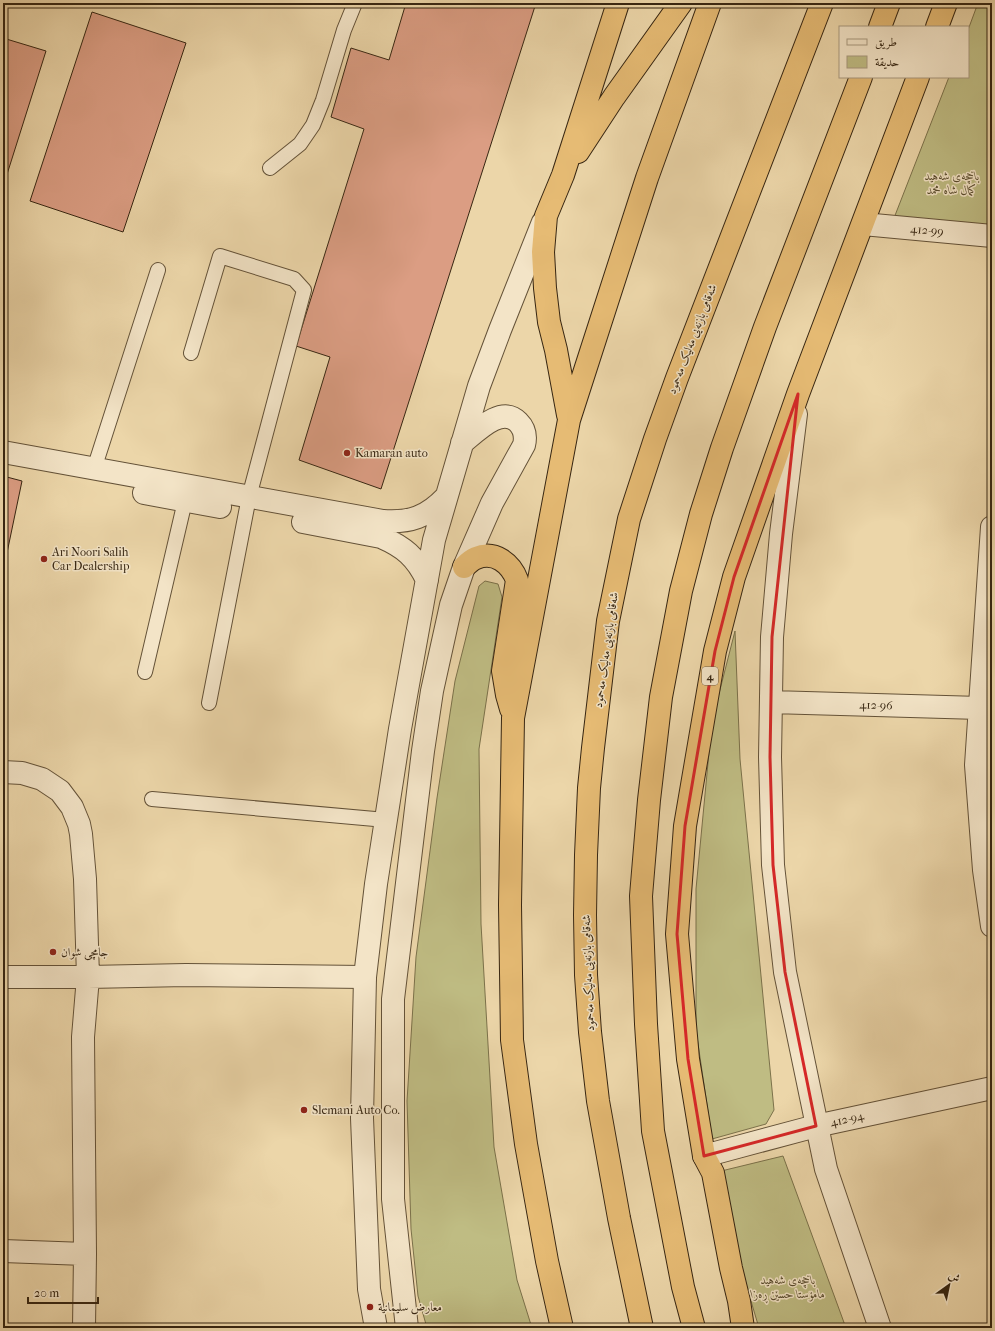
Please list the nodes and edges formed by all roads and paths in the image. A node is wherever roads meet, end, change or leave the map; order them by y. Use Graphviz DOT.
graph roads {
  1 [pos="355,3"];
  2 [pos="618,3"];
  3 [pos="680,3"];
  4 [pos="710,3"];
  5 [pos="822,3"];
  6 [pos="889,3"];
  7 [pos="946,3"];
  8 [pos="880,26"];
  9 [pos="937,26"];
  10 [pos="861,78"];
  11 [pos="918,78"];
  12 [pos="270,168"];
  13 [pos="562,175"];
  14 [pos="546,216"];
  15 [pos="863,224"];
  16 [pos="992,236"];
  17 [pos="158,270"];
  18 [pos="191,353"];
  19 [pos="798,394"];
  20 [pos="569,420"];
  21 [pos="462,443"];
  22 [pos="3,452"];
  23 [pos="3,466"];
  24 [pos="94,468"];
  25 [pos="446,497"];
  26 [pos="185,501"];
  27 [pos="248,505"];
  28 [pos="992,540"];
  29 [pos="464,568"];
  30 [pos="427,580"];
  31 [pos="145,672"];
  32 [pos="771,702"];
  33 [pos="209,703"];
  34 [pos="980,708"];
  35 [pos="513,718"];
  36 [pos="3,772"];
  37 [pos="152,799"];
  38 [pos="386,820"];
  39 [pos="992,926"];
  40 [pos="3,977"];
  41 [pos="365,977"];
  42 [pos="88,978"];
  43 [pos="992,1088"];
  44 [pos="816,1126"];
  45 [pos="704,1156"];
  46 [pos="3,1251"];
  47 [pos="85,1254"];
  48 [pos="84,1328"];
  49 [pos="376,1328"];
  50 [pos="407,1328"];
  51 [pos="562,1328"];
  52 [pos="642,1328"];
  53 [pos="694,1328"];
  54 [pos="743,1328"];
  55 [pos="880,1328"];
  1 -- 12 [label="lane"];
  2 -- 13 [label="highway"];
  3 -- 13 [label="highway"];
  4 -- 20 [label="highway"];
  5 -- 52 [label="highway, شەقامی بازنەیی مەلیک مەحمود"];
  6 -- 8 [label="highway"];
  7 -- 9 [label="highway"];
  10 -- 53 [label="highway"];
  11 -- 15 [label="highway, 4"];
  13 -- 14 [label="highway"];
  14 -- 20 [label="highway"];
  14 -- 21 [label="street"];
  15 -- 16 [label="street, 412-99"];
  15 -- 19 [label="highway, 4"];
  17 -- 24 [label="lane"];
  18 -- 27 [label="lane"];
  19 -- 32 [label="street"];
  19 -- 45 [label="highway, 4"];
  20 -- 35 [label="highway"];
  21 -- 25 [label="street"];
  21 -- 29 [label="street"];
  22 -- 24 [label="street"];
  23 -- 26 [label="street"];
  24 -- 27 [label="street"];
  25 -- 27 [label="street"];
  25 -- 30 [label="street"];
  26 -- 27 [label="street"];
  26 -- 31 [label="lane"];
  27 -- 30 [label="street"];
  27 -- 33 [label="lane"];
  28 -- 34 [label="street"];
  29 -- 35 [label="highway"];
  29 -- 50 [label="street"];
  30 -- 38 [label="street"];
  32 -- 34 [label="street, 412-96"];
  32 -- 44 [label="street"];
  34 -- 39 [label="street"];
  35 -- 51 [label="highway"];
  36 -- 42 [label="street"];
  37 -- 38 [label="lane"];
  38 -- 41 [label="street"];
  40 -- 42 [label="street"];
  41 -- 42 [label="street"];
  41 -- 49 [label="street"];
  42 -- 47 [label="street"];
  43 -- 44 [label="street, 412-94"];
  44 -- 45 [label="street, 412-94"];
  44 -- 55 [label="street"];
  45 -- 54 [label="highway, 4"];
  46 -- 47 [label="street"];
  47 -- 48 [label="street"];
}
